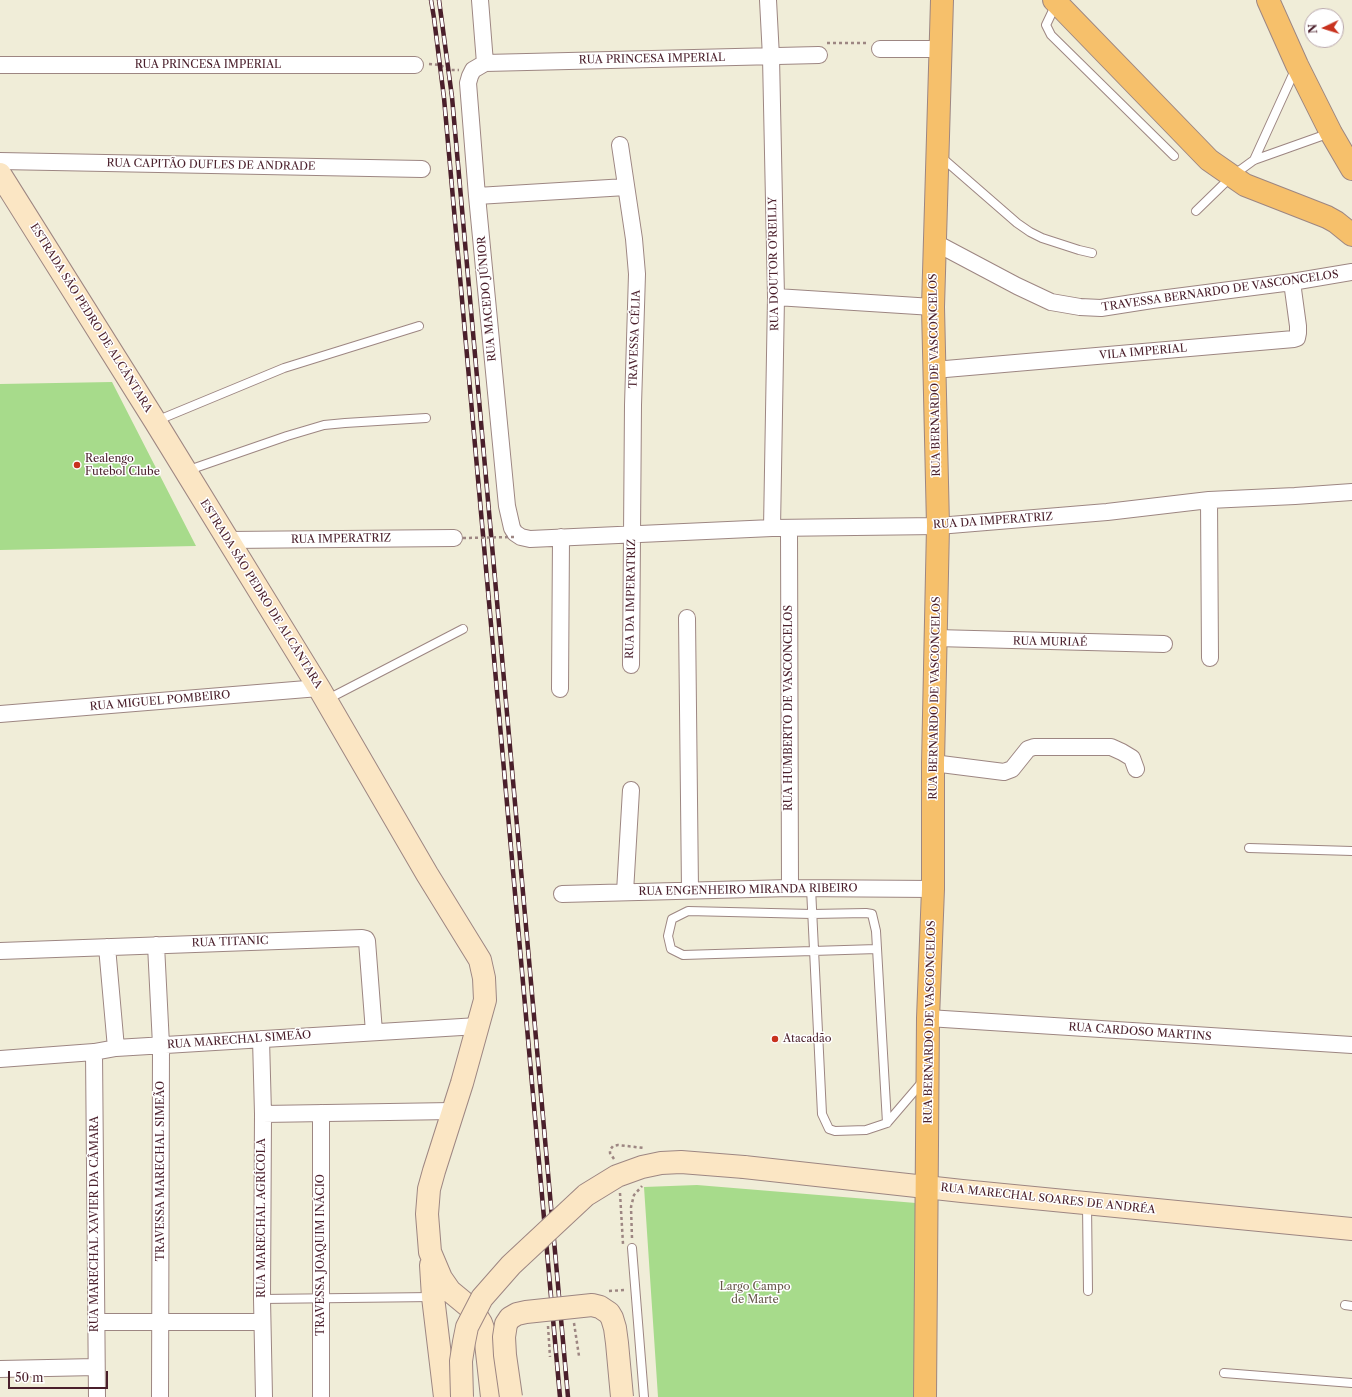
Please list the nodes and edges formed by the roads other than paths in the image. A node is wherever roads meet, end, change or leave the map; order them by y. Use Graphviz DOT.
graph roads {
  1 [pos="480,0"];
  2 [pos="768,0"];
  3 [pos="942,0"];
  4 [pos="1268,0"];
  5 [pos="1055,1"];
  6 [pos="873,46"];
  7 [pos="823,49"];
  8 [pos="941,50"];
  9 [pos="771,57"];
  10 [pos="0,65"];
  11 [pos="1297,65"];
  12 [pos="415,66"];
  13 [pos="479,67"];
  14 [pos="1331,133"];
  15 [pos="620,145"];
  16 [pos="1174,156"];
  17 [pos="1349,159"];
  18 [pos="1254,160"];
  19 [pos="0,161"];
  20 [pos="938,164"];
  21 [pos="422,169"];
  22 [pos="0,174"];
  23 [pos="1232,176"];
  24 [pos="626,187"];
  25 [pos="477,196"];
  26 [pos="1196,211"];
  27 [pos="1352,235"];
  28 [pos="934,242"];
  29 [pos="1092,253"];
  30 [pos="1352,272"];
  31 [pos="1292,282"];
  32 [pos="776,297"];
  33 [pos="933,306"];
  34 [pos="419,326"];
  35 [pos="934,370"];
  36 [pos="426,418"];
  37 [pos="155,421"];
  38 [pos="185,471"];
  39 [pos="1352,492"];
  40 [pos="1209,500"];
  41 [pos="938,526"];
  42 [pos="772,528"];
  43 [pos="789,528"];
  44 [pos="632,534"];
  45 [pos="517,537"];
  46 [pos="561,537"];
  47 [pos="458,538"];
  48 [pos="228,540"];
  49 [pos="687,618"];
  50 [pos="463,629"];
  51 [pos="936,638"];
  52 [pos="1164,644"];
  53 [pos="1210,658"];
  54 [pos="631,665"];
  55 [pos="560,689"];
  56 [pos="322,694"];
  57 [pos="0,714"];
  58 [pos="933,763"];
  59 [pos="1136,769"];
  60 [pos="631,790"];
  61 [pos="1249,848"];
  62 [pos="1352,851"];
  63 [pos="790,888"];
  64 [pos="811,888"];
  65 [pos="933,889"];
  66 [pos="690,890"];
  67 [pos="625,892"];
  68 [pos="562,894"];
  69 [pos="812,914"];
  70 [pos="156,944"];
  71 [pos="107,947"];
  72 [pos="877,949"];
  73 [pos="814,950"];
  74 [pos="0,951"];
  75 [pos="928,1018"];
  76 [pos="478,1026"];
  77 [pos="374,1032"];
  78 [pos="261,1039"];
  79 [pos="161,1045"];
  80 [pos="1352,1045"];
  81 [pos="116,1048"];
  82 [pos="94,1052"];
  83 [pos="0,1059"];
  84 [pos="928,1076"];
  85 [pos="452,1111"];
  86 [pos="321,1113"];
  87 [pos="263,1114"];
  88 [pos="887,1123"];
  89 [pos="928,1188"];
  90 [pos="1087,1203"];
  91 [pos="1352,1229"];
  92 [pos="632,1248"];
  93 [pos="430,1252"];
  94 [pos="1088,1291"];
  95 [pos="433,1297"];
  96 [pos="262,1299"];
  97 [pos="321,1299"];
  98 [pos="96,1322"];
  99 [pos="160,1322"];
  100 [pos="262,1322"];
  101 [pos="485,1334"];
  102 [pos="440,1352"];
  103 [pos="96,1367"];
  104 [pos="0,1369"];
  105 [pos="1224,1373"];
  106 [pos="1352,1383"];
  107 [pos="97,1397"];
  108 [pos="160,1397"];
  109 [pos="264,1397"];
  110 [pos="321,1397"];
  111 [pos="445,1397"];
  112 [pos="462,1397"];
  113 [pos="492,1397"];
  114 [pos="511,1397"];
  115 [pos="622,1397"];
  116 [pos="644,1397"];
  117 [pos="925,1397"];
  1 -- 13 [label="street, RUA MACEDO JÚNIOR"];
  2 -- 9 [label="street, RUA DOUTOR O'REILLY"];
  3 -- 8 [label="main road, RUA BERNARDO DE VASCONCELOS"];
  4 -- 11 [label="main road"];
  5 -- 16 [label="lane"];
  5 -- 23 [label="main road"];
  6 -- 8 [label="street"];
  7 -- 9 [label="street, RUA PRINCESA IMPERIAL"];
  8 -- 20 [label="main road, RUA BERNARDO DE VASCONCELOS"];
  9 -- 13 [label="street, RUA PRINCESA IMPERIAL"];
  9 -- 32 [label="street, RUA DOUTOR O'REILLY"];
  10 -- 12 [label="street, RUA PRINCESA IMPERIAL"];
  11 -- 14 [label="main road"];
  11 -- 18 [label="lane"];
  13 -- 25 [label="street, RUA MACEDO JÚNIOR"];
  14 -- 17 [label="main road"];
  14 -- 18 [label="lane"];
  15 -- 24 [label="street, TRAVESSA CÉLIA"];
  18 -- 23 [label="lane"];
  19 -- 21 [label="street, RUA CAPITÃO DUFLES DE ANDRADE"];
  20 -- 28 [label="main road, RUA BERNARDO DE VASCONCELOS"];
  20 -- 29 [label="lane"];
  22 -- 37 [label="street, ESTRADA SÃO PEDRO DE ALCÂNTARA"];
  23 -- 26 [label="lane"];
  23 -- 27 [label="main road"];
  24 -- 25 [label="street"];
  24 -- 44 [label="street, TRAVESSA CÉLIA"];
  25 -- 45 [label="street, RUA MACEDO JÚNIOR"];
  28 -- 31 [label="street, TRAVESSA BERNARDO DE VASCONCELOS"];
  28 -- 33 [label="main road, RUA BERNARDO DE VASCONCELOS"];
  30 -- 31 [label="street, TRAVESSA BERNARDO DE VASCONCELOS"];
  31 -- 35 [label="street, VILA IMPERIAL"];
  32 -- 33 [label="street"];
  32 -- 42 [label="street, RUA DOUTOR O'REILLY"];
  33 -- 35 [label="main road, RUA BERNARDO DE VASCONCELOS"];
  34 -- 37 [label="lane"];
  35 -- 41 [label="main road, RUA BERNARDO DE VASCONCELOS"];
  36 -- 38 [label="lane"];
  37 -- 38 [label="street, ESTRADA SÃO PEDRO DE ALCÂNTARA"];
  38 -- 48 [label="street, ESTRADA SÃO PEDRO DE ALCÂNTARA"];
  39 -- 40 [label="street, RUA DA IMPERATRIZ"];
  40 -- 41 [label="street, RUA DA IMPERATRIZ"];
  40 -- 53 [label="street"];
  41 -- 43 [label="street, RUA DA IMPERATRIZ"];
  41 -- 51 [label="main road, RUA BERNARDO DE VASCONCELOS"];
  42 -- 43 [label="street, RUA DA IMPERATRIZ"];
  42 -- 44 [label="street, RUA DA IMPERATRIZ"];
  43 -- 63 [label="street, RUA HUMBERTO DE VASCONCELOS"];
  44 -- 46 [label="street, RUA DA IMPERATRIZ"];
  44 -- 54 [label="street, RUA DA IMPERATRIZ"];
  45 -- 46 [label="street, RUA DA IMPERATRIZ"];
  46 -- 55 [label="street"];
  47 -- 48 [label="street, RUA IMPERATRIZ"];
  48 -- 56 [label="street, ESTRADA SÃO PEDRO DE ALCÂNTARA"];
  49 -- 66 [label="street"];
  50 -- 56 [label="lane"];
  51 -- 52 [label="street, RUA MURIAÉ"];
  51 -- 58 [label="main road, RUA BERNARDO DE VASCONCELOS"];
  56 -- 57 [label="street, RUA MIGUEL POMBEIRO"];
  56 -- 76 [label="street, ESTRADA SÃO PEDRO DE ALCÂNTARA"];
  58 -- 59 [label="street"];
  58 -- 65 [label="main road, RUA BERNARDO DE VASCONCELOS"];
  60 -- 67 [label="street"];
  61 -- 62 [label="lane"];
  63 -- 64 [label="street, RUA ENGENHEIRO MIRANDA RIBEIRO"];
  63 -- 66 [label="street, RUA ENGENHEIRO MIRANDA RIBEIRO"];
  64 -- 65 [label="street, RUA ENGENHEIRO MIRANDA RIBEIRO"];
  64 -- 69 [label="lane"];
  65 -- 75 [label="main road, RUA BERNARDO DE VASCONCELOS"];
  66 -- 67 [label="street, RUA ENGENHEIRO MIRANDA RIBEIRO"];
  67 -- 68 [label="street, RUA ENGENHEIRO MIRANDA RIBEIRO"];
  69 -- 72 [label="lane"];
  69 -- 73 [label="lane"];
  69 -- 73 [label="lane"];
  70 -- 71 [label="street, RUA TITANIC"];
  70 -- 77 [label="street, RUA TITANIC"];
  70 -- 79 [label="street, TRAVESSA MARECHAL SIMEÃO"];
  71 -- 74 [label="street, RUA TITANIC"];
  71 -- 81 [label="street"];
  72 -- 73 [label="lane"];
  72 -- 88 [label="lane"];
  73 -- 88 [label="lane"];
  75 -- 80 [label="street, RUA CARDOSO MARTINS"];
  75 -- 84 [label="main road, RUA BERNARDO DE VASCONCELOS"];
  76 -- 77 [label="street, RUA MARECHAL SIMEÃO"];
  76 -- 85 [label="street, ESTRADA SÃO PEDRO DE ALCÂNTARA"];
  77 -- 78 [label="street, RUA MARECHAL SIMEÃO"];
  78 -- 79 [label="street, RUA MARECHAL SIMEÃO"];
  78 -- 87 [label="street, RUA MARECHAL AGRÍCOLA"];
  79 -- 81 [label="street, RUA MARECHAL SIMEÃO"];
  79 -- 99 [label="street, TRAVESSA MARECHAL SIMEÃO"];
  81 -- 82 [label="street, RUA MARECHAL SIMEÃO"];
  82 -- 83 [label="street, RUA MARECHAL SIMEÃO"];
  82 -- 98 [label="street, RUA MARECHAL XAVIER DA CÂMARA"];
  84 -- 88 [label="lane"];
  84 -- 89 [label="main road, RUA BERNARDO DE VASCONCELOS"];
  85 -- 86 [label="street"];
  85 -- 93 [label="street, ESTRADA SÃO PEDRO DE ALCÂNTARA"];
  86 -- 87 [label="street"];
  86 -- 97 [label="street, TRAVESSA JOAQUIM INÁCIO"];
  87 -- 96 [label="street, RUA MARECHAL AGRÍCOLA"];
  89 -- 90 [label="street, RUA MARECHAL SOARES DE ANDRÉA"];
  89 -- 112 [label="street, RUA MARECHAL SOARES DE ANDRÉA, bridge"];
  89 -- 117 [label="main road, RUA BERNARDO DE VASCONCELOS"];
  90 -- 91 [label="street, RUA MARECHAL SOARES DE ANDRÉA"];
  90 -- 94 [label="lane"];
  92 -- 116 [label="lane"];
  93 -- 95 [label="street, ESTRADA SÃO PEDRO DE ALCÂNTARA"];
  93 -- 101 [label="street"];
  95 -- 97 [label="lane"];
  95 -- 102 [label="street, ESTRADA SÃO PEDRO DE ALCÂNTARA"];
  96 -- 97 [label="lane"];
  96 -- 100 [label="street, RUA MARECHAL AGRÍCOLA"];
  97 -- 110 [label="street, TRAVESSA JOAQUIM INÁCIO"];
  98 -- 99 [label="street"];
  98 -- 103 [label="street, RUA MARECHAL XAVIER DA CÂMARA"];
  99 -- 100 [label="street"];
  99 -- 108 [label="street, TRAVESSA MARECHAL SIMEÃO"];
  100 -- 109 [label="street, RUA MARECHAL AGRÍCOLA"];
  101 -- 102 [label="street"];
  101 -- 113 [label="street"];
  102 -- 111 [label="street, ESTRADA SÃO PEDRO DE ALCÂNTARA"];
  103 -- 104 [label="street"];
  103 -- 107 [label="street, RUA MARECHAL XAVIER DA CÂMARA"];
  105 -- 106 [label="lane"];
  114 -- 115 [label="street, bridge"];
}
